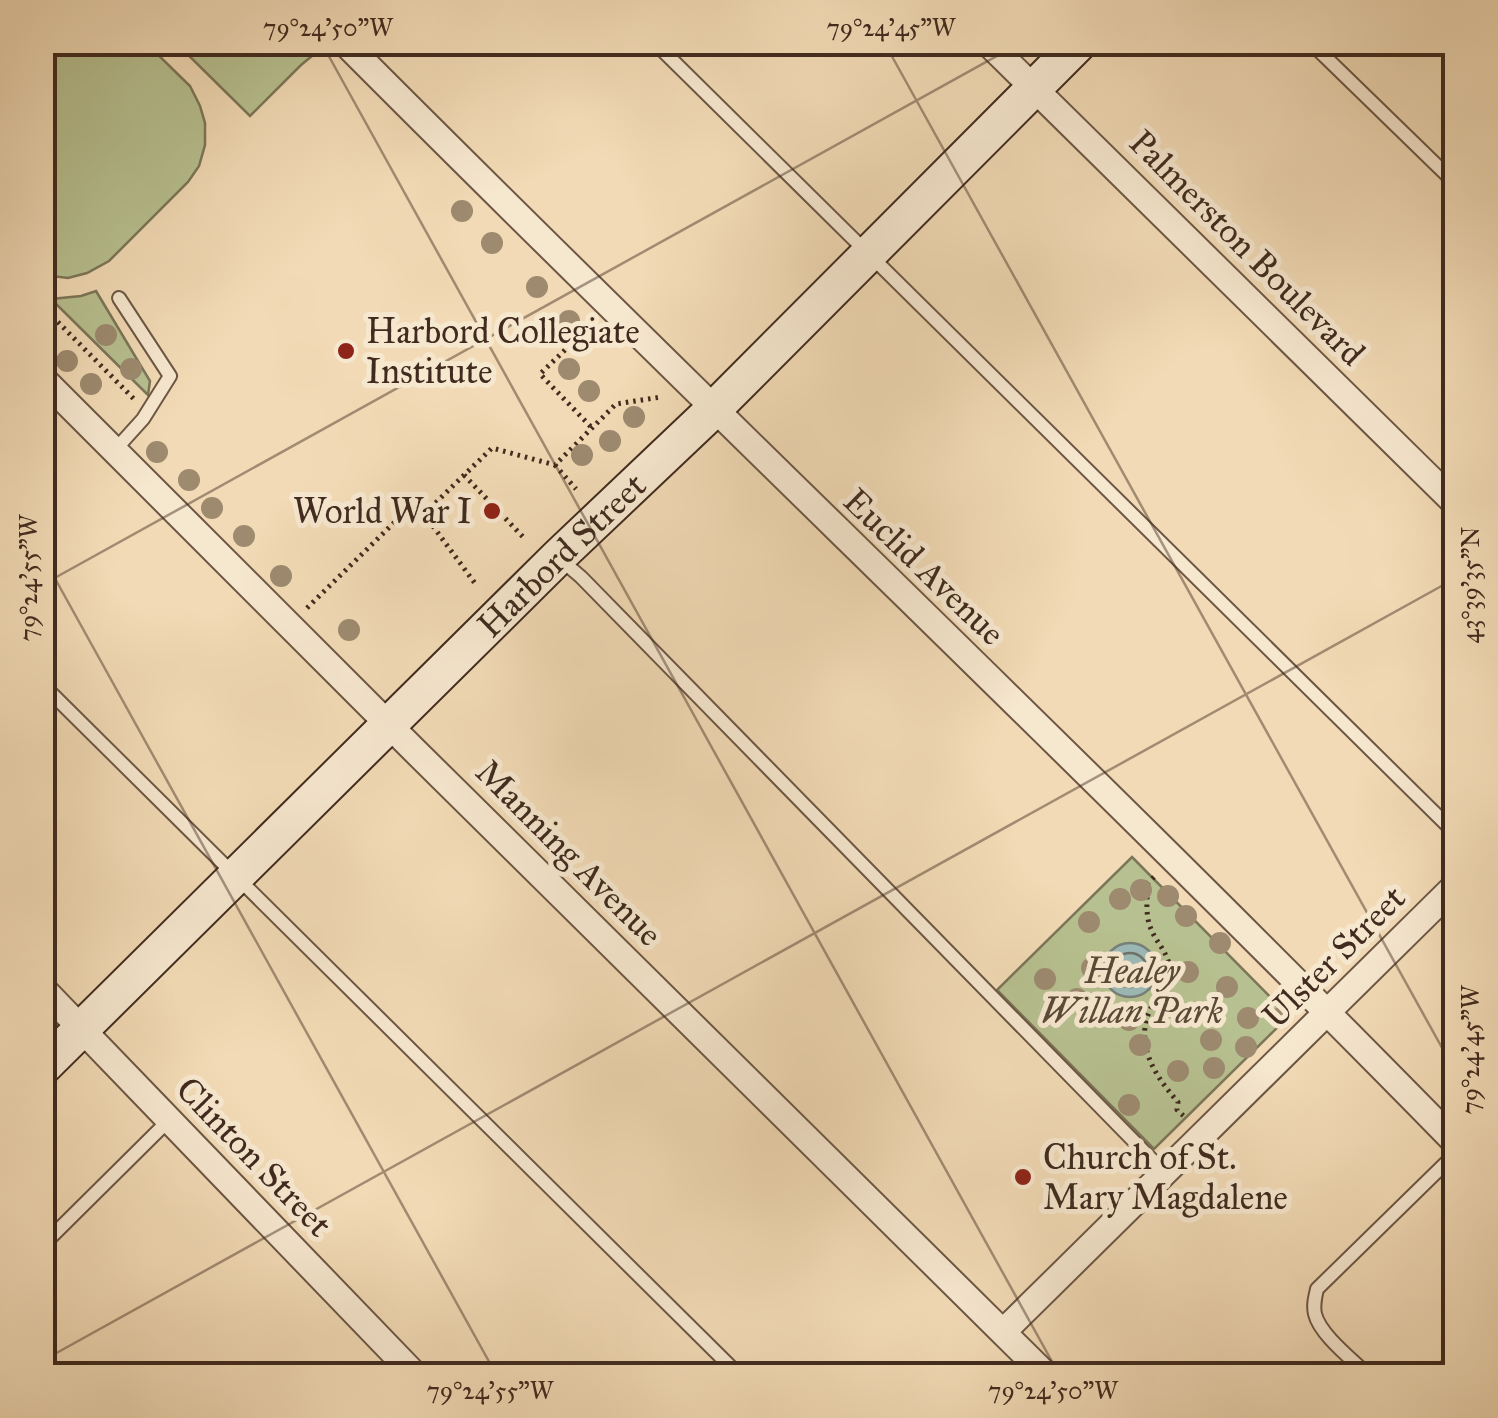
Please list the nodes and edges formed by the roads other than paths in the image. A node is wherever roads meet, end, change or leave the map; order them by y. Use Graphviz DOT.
graph roads {
  1 [pos="344,42"];
  2 [pos="654,42"];
  3 [pos="987,42"];
  4 [pos="1080,42"];
  5 [pos="1310,42"];
  6 [pos="1034,88"];
  7 [pos="1456,184"];
  8 [pos="868,254"];
  9 [pos="119,298"];
  10 [pos="42,378"];
  11 [pos="713,410"];
  12 [pos="115,450"];
  13 [pos="1456,504"];
  14 [pos="558,557"];
  15 [pos="42,684"];
  16 [pos="389,724"];
  17 [pos="1456,834"];
  18 [pos="237,876"];
  19 [pos="1456,885"];
  20 [pos="42,988"];
  21 [pos="1328,1012"];
  22 [pos="82,1029"];
  23 [pos="42,1068"];
  24 [pos="169,1120"];
  25 [pos="1456,1142"];
  26 [pos="1456,1153"];
  27 [pos="1165,1173"];
  28 [pos="42,1246"];
  29 [pos="1004,1331"];
  30 [pos="1046,1375"];
  31 [pos="416,1376"];
  32 [pos="740,1376"];
  33 [pos="1369,1376"];
  1 -- 11 [label="street, Euclid Avenue"];
  2 -- 8 [label="lane"];
  3 -- 6 [label="street, Palmerston Boulevard"];
  4 -- 6 [label="street, Harbord Street"];
  5 -- 7 [label="lane"];
  6 -- 8 [label="street, Harbord Street"];
  6 -- 13 [label="street, Palmerston Boulevard"];
  8 -- 11 [label="street, Harbord Street"];
  8 -- 17 [label="lane"];
  9 -- 12 [label="lane"];
  10 -- 12 [label="street, Manning Avenue"];
  11 -- 14 [label="street, Harbord Street"];
  11 -- 21 [label="street, Euclid Avenue"];
  12 -- 16 [label="street, Manning Avenue"];
  14 -- 16 [label="street, Harbord Street"];
  14 -- 27 [label="lane"];
  15 -- 18 [label="lane"];
  16 -- 18 [label="street, Harbord Street"];
  16 -- 29 [label="street, Manning Avenue"];
  18 -- 22 [label="street, Harbord Street"];
  18 -- 32 [label="lane"];
  19 -- 21 [label="street, Ulster Street"];
  20 -- 22 [label="street, Clinton Street"];
  21 -- 25 [label="street, Euclid Avenue"];
  21 -- 27 [label="street, Ulster Street"];
  22 -- 23 [label="street, Harbord Street"];
  22 -- 24 [label="street, Clinton Street"];
  24 -- 28 [label="lane"];
  24 -- 31 [label="street, Clinton Street"];
  26 -- 33 [label="lane"];
  27 -- 29 [label="street, Ulster Street"];
  29 -- 30 [label="street, Manning Avenue"];
}
